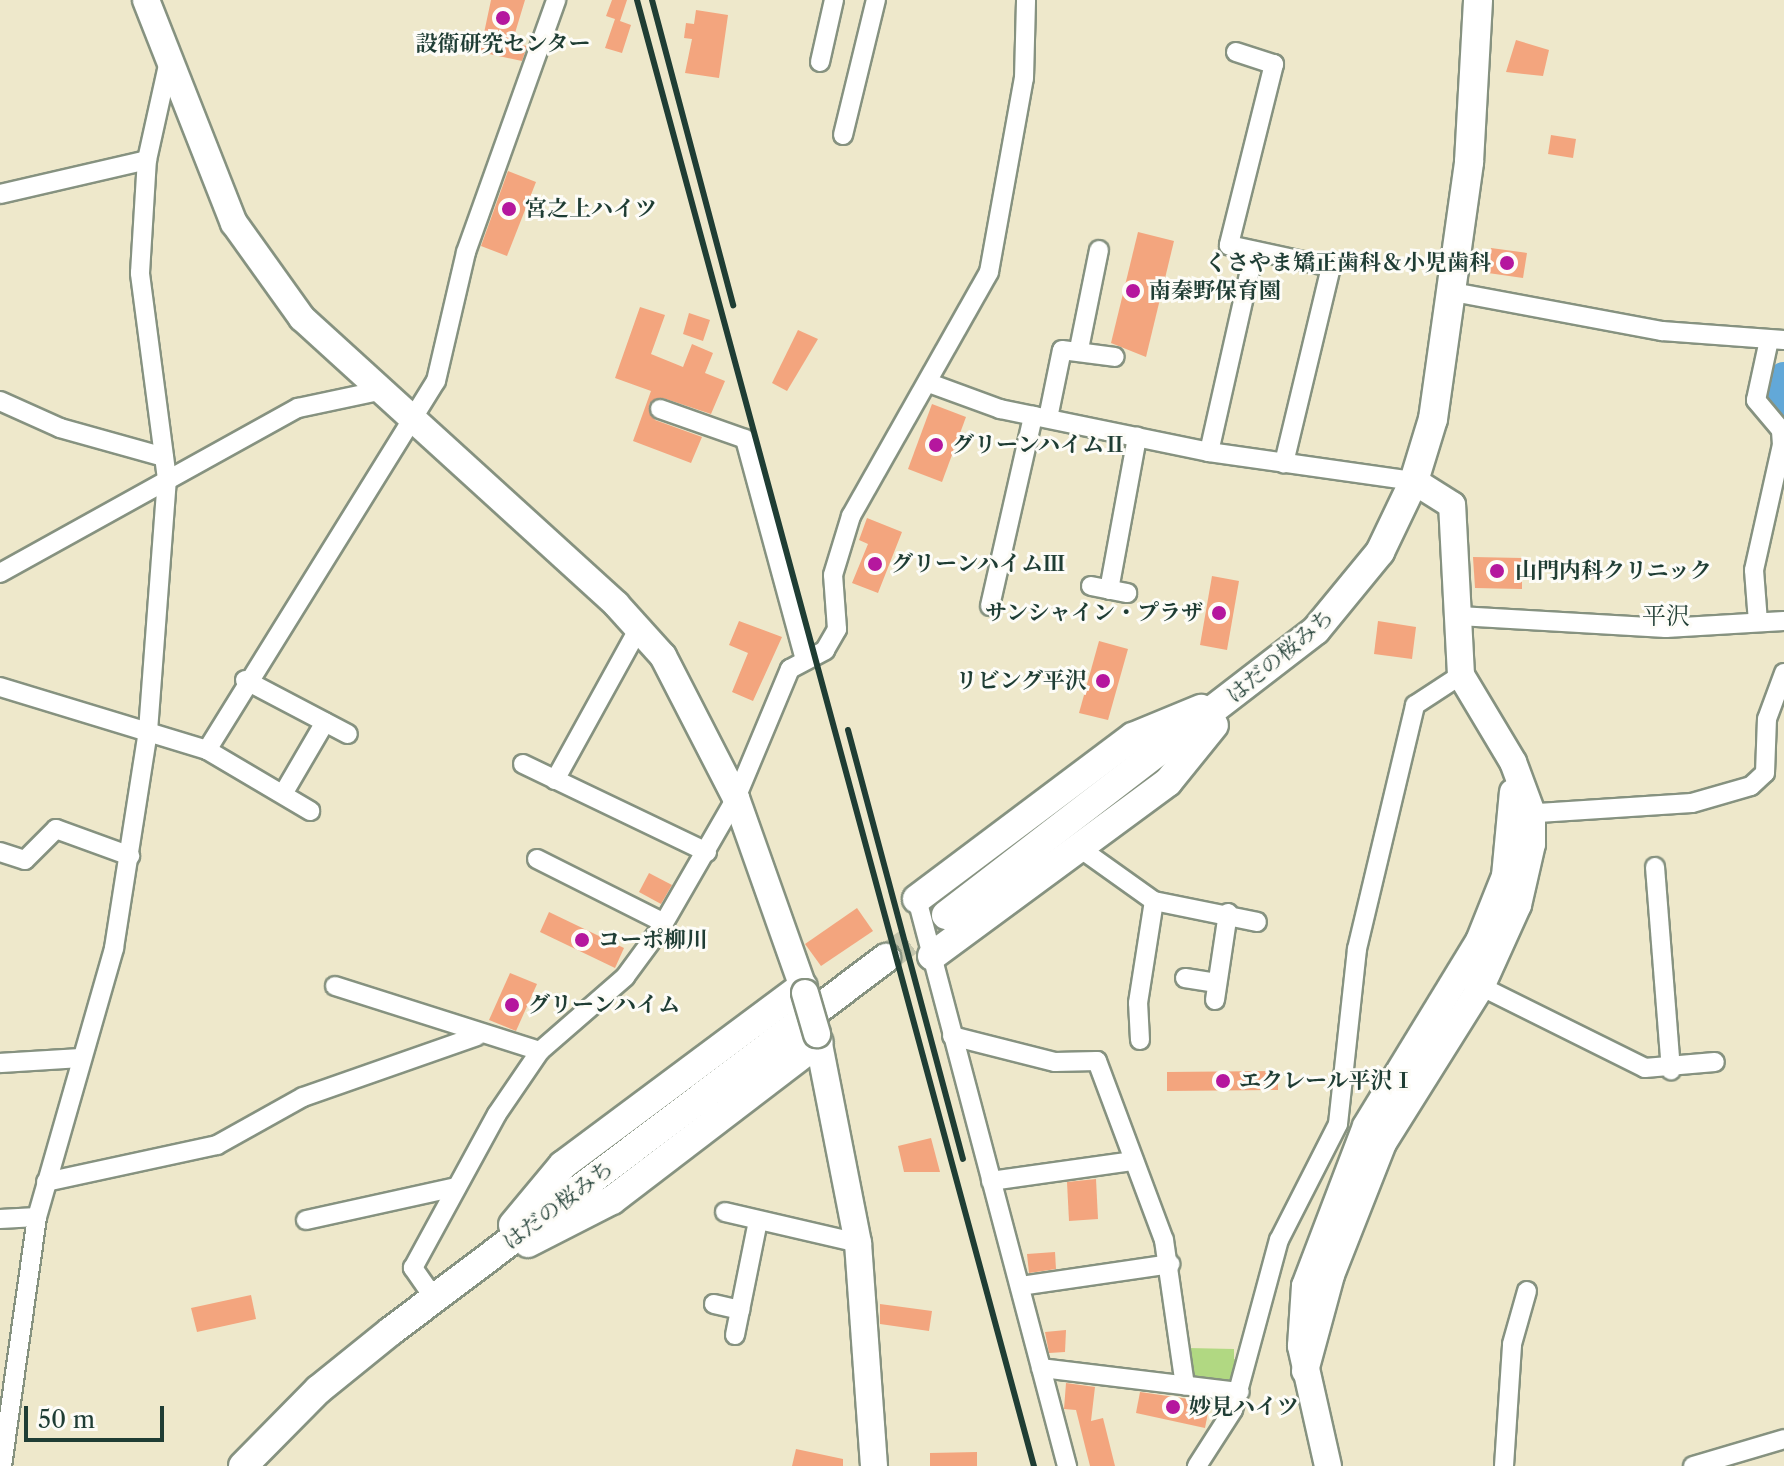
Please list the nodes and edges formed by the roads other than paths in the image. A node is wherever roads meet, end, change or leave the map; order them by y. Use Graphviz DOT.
graph roads {
  1 [pos="146,0"];
  2 [pos="556,0"];
  3 [pos="834,0"];
  4 [pos="876,0"];
  5 [pos="1026,0"];
  6 [pos="1478,0"];
  7 [pos="1236,52"];
  8 [pos="820,62"];
  9 [pos="168,65"];
  10 [pos="843,135"];
  11 [pos="147,160"];
  12 [pos="0,194"];
  13 [pos="1254,252"];
  14 [pos="1091,260"];
  15 [pos="1453,292"];
  16 [pos="1776,340"];
  17 [pos="1079,349"];
  18 [pos="1115,357"];
  19 [pos="929,383"];
  20 [pos="378,391"];
  21 [pos="0,401"];
  22 [pos="660,409"];
  23 [pos="410,417"];
  24 [pos="1040,417"];
  25 [pos="1137,437"];
  26 [pos="1209,452"];
  27 [pos="164,457"];
  28 [pos="1284,463"];
  29 [pos="167,479"];
  30 [pos="1414,481"];
  31 [pos="0,573"];
  32 [pos="1109,590"];
  33 [pos="990,606"];
  34 [pos="1459,616"];
  35 [pos="1784,621"];
  36 [pos="1758,622"];
  37 [pos="640,626"];
  38 [pos="805,660"];
  39 [pos="1784,673"];
  40 [pos="1461,675"];
  41 [pos="245,680"];
  42 [pos="0,687"];
  43 [pos="1230,701"];
  44 [pos="325,722"];
  45 [pos="148,731"];
  46 [pos="348,734"];
  47 [pos="207,750"];
  48 [pos="523,764"];
  49 [pos="1775,774"];
  50 [pos="555,780"];
  51 [pos="283,794"];
  52 [pos="736,798"];
  53 [pos="310,811"];
  54 [pos="1524,814"];
  55 [pos="1081,849"];
  56 [pos="0,852"];
  57 [pos="707,852"];
  58 [pos="130,856"];
  59 [pos="537,859"];
  60 [pos="1655,867"];
  61 [pos="917,899"];
  62 [pos="1154,901"];
  63 [pos="1228,913"];
  64 [pos="946,915"];
  65 [pos="1257,922"];
  66 [pos="664,923"];
  67 [pos="932,956"];
  68 [pos="886,958"];
  69 [pos="1185,978"];
  70 [pos="1471,982"];
  71 [pos="335,986"];
  72 [pos="804,989"];
  73 [pos="477,1036"];
  74 [pos="952,1036"];
  75 [pos="818,1038"];
  76 [pos="1140,1040"];
  77 [pos="540,1051"];
  78 [pos="80,1058"];
  79 [pos="1715,1062"];
  80 [pos="0,1063"];
  81 [pos="1671,1070"];
  82 [pos="1134,1161"];
  83 [pos="1350,1162"];
  84 [pos="991,1181"];
  85 [pos="46,1182"];
  86 [pos="456,1187"];
  87 [pos="725,1212"];
  88 [pos="37,1217"];
  89 [pos="0,1219"];
  90 [pos="306,1220"];
  91 [pos="758,1221"];
  92 [pos="506,1243"];
  93 [pos="858,1243"];
  94 [pos="1170,1264"];
  95 [pos="1020,1286"];
  96 [pos="1527,1291"];
  97 [pos="434,1298"];
  98 [pos="714,1304"];
  99 [pos="740,1310"];
  100 [pos="735,1335"];
  101 [pos="1041,1368"];
  102 [pos="1185,1385"];
  103 [pos="1240,1392"];
  104 [pos="1784,1439"];
  105 [pos="2,1466"];
  106 [pos="243,1466"];
  107 [pos="874,1466"];
  108 [pos="1067,1466"];
  109 [pos="1197,1466"];
  110 [pos="1328,1466"];
  111 [pos="1504,1466"];
  112 [pos="1693,1466"];
  1 -- 9 [label="street"];
  2 -- 23 [label="street"];
  3 -- 8 [label="street"];
  4 -- 10 [label="street"];
  5 -- 19 [label="street"];
  6 -- 15 [label="main road, はだの桜みち"];
  7 -- 13 [label="street"];
  9 -- 11 [label="street"];
  9 -- 20 [label="street"];
  11 -- 12 [label="street"];
  11 -- 27 [label="street"];
  13 -- 26 [label="street"];
  13 -- 28 [label="street"];
  14 -- 17 [label="street"];
  15 -- 16 [label="street"];
  15 -- 30 [label="main road, はだの桜みち"];
  16 -- 36 [label="street"];
  17 -- 18 [label="street"];
  17 -- 24 [label="street"];
  19 -- 24 [label="street"];
  19 -- 38 [label="street"];
  20 -- 23 [label="street"];
  20 -- 29 [label="street"];
  21 -- 27 [label="street"];
  22 -- 38 [label="street"];
  23 -- 37 [label="street"];
  23 -- 41 [label="street"];
  24 -- 25 [label="street"];
  24 -- 33 [label="street"];
  25 -- 26 [label="street"];
  25 -- 32 [label="street"];
  26 -- 28 [label="street"];
  27 -- 29 [label="street"];
  28 -- 30 [label="street"];
  29 -- 31 [label="street"];
  29 -- 45 [label="street"];
  30 -- 34 [label="street"];
  30 -- 43 [label="main road, はだの桜みち"];
  34 -- 36 [label="street"];
  34 -- 40 [label="street"];
  35 -- 36 [label="street"];
  37 -- 50 [label="street"];
  37 -- 52 [label="street"];
  38 -- 52 [label="street"];
  39 -- 49 [label="street"];
  40 -- 54 [label="street"];
  40 -- 83 [label="street"];
  41 -- 44 [label="street"];
  41 -- 47 [label="street"];
  42 -- 45 [label="street"];
  43 -- 55 [label="main road"];
  43 -- 61 [label="main road"];
  43 -- 64 [label="main road, はだの桜みち"];
  44 -- 46 [label="street"];
  44 -- 51 [label="street"];
  45 -- 47 [label="street"];
  45 -- 58 [label="street"];
  47 -- 51 [label="street"];
  48 -- 50 [label="street"];
  49 -- 54 [label="street"];
  50 -- 57 [label="street"];
  51 -- 53 [label="street"];
  52 -- 57 [label="street"];
  52 -- 72 [label="street"];
  54 -- 70 [label="street"];
  55 -- 62 [label="street"];
  55 -- 67 [label="main road"];
  56 -- 58 [label="street"];
  57 -- 66 [label="street"];
  58 -- 78 [label="street"];
  59 -- 66 [label="street"];
  60 -- 81 [label="street"];
  61 -- 67 [label="street"];
  62 -- 63 [label="street"];
  62 -- 76 [label="street"];
  63 -- 65 [label="street"];
  63 -- 69 [label="street"];
  66 -- 77 [label="street"];
  67 -- 74 [label="street"];
  68 -- 92 [label="main road, はだの桜みち"];
  70 -- 81 [label="street"];
  70 -- 83 [label="street"];
  71 -- 73 [label="street"];
  72 -- 75 [label="street, bridge"];
  72 -- 92 [label="main road"];
  73 -- 77 [label="street"];
  73 -- 85 [label="street"];
  74 -- 82 [label="street"];
  74 -- 84 [label="street"];
  75 -- 92 [label="main road"];
  75 -- 93 [label="street"];
  77 -- 86 [label="street"];
  78 -- 80 [label="street"];
  78 -- 85 [label="street"];
  79 -- 81 [label="street"];
  82 -- 84 [label="street"];
  82 -- 94 [label="street"];
  83 -- 103 [label="street"];
  83 -- 110 [label="street"];
  84 -- 95 [label="street"];
  85 -- 88 [label="street"];
  86 -- 90 [label="street"];
  86 -- 97 [label="street"];
  87 -- 91 [label="street"];
  88 -- 89 [label="street"];
  88 -- 105 [label="street"];
  91 -- 93 [label="street"];
  91 -- 99 [label="street"];
  92 -- 97 [label="main road, はだの桜みち"];
  93 -- 107 [label="street"];
  94 -- 95 [label="street"];
  94 -- 102 [label="street"];
  95 -- 101 [label="street"];
  96 -- 111 [label="street"];
  97 -- 106 [label="main road, はだの桜みち"];
  98 -- 99 [label="street"];
  99 -- 100 [label="street"];
  101 -- 102 [label="street"];
  101 -- 108 [label="street"];
  102 -- 103 [label="street"];
  103 -- 109 [label="street"];
  104 -- 112 [label="street"];
}
